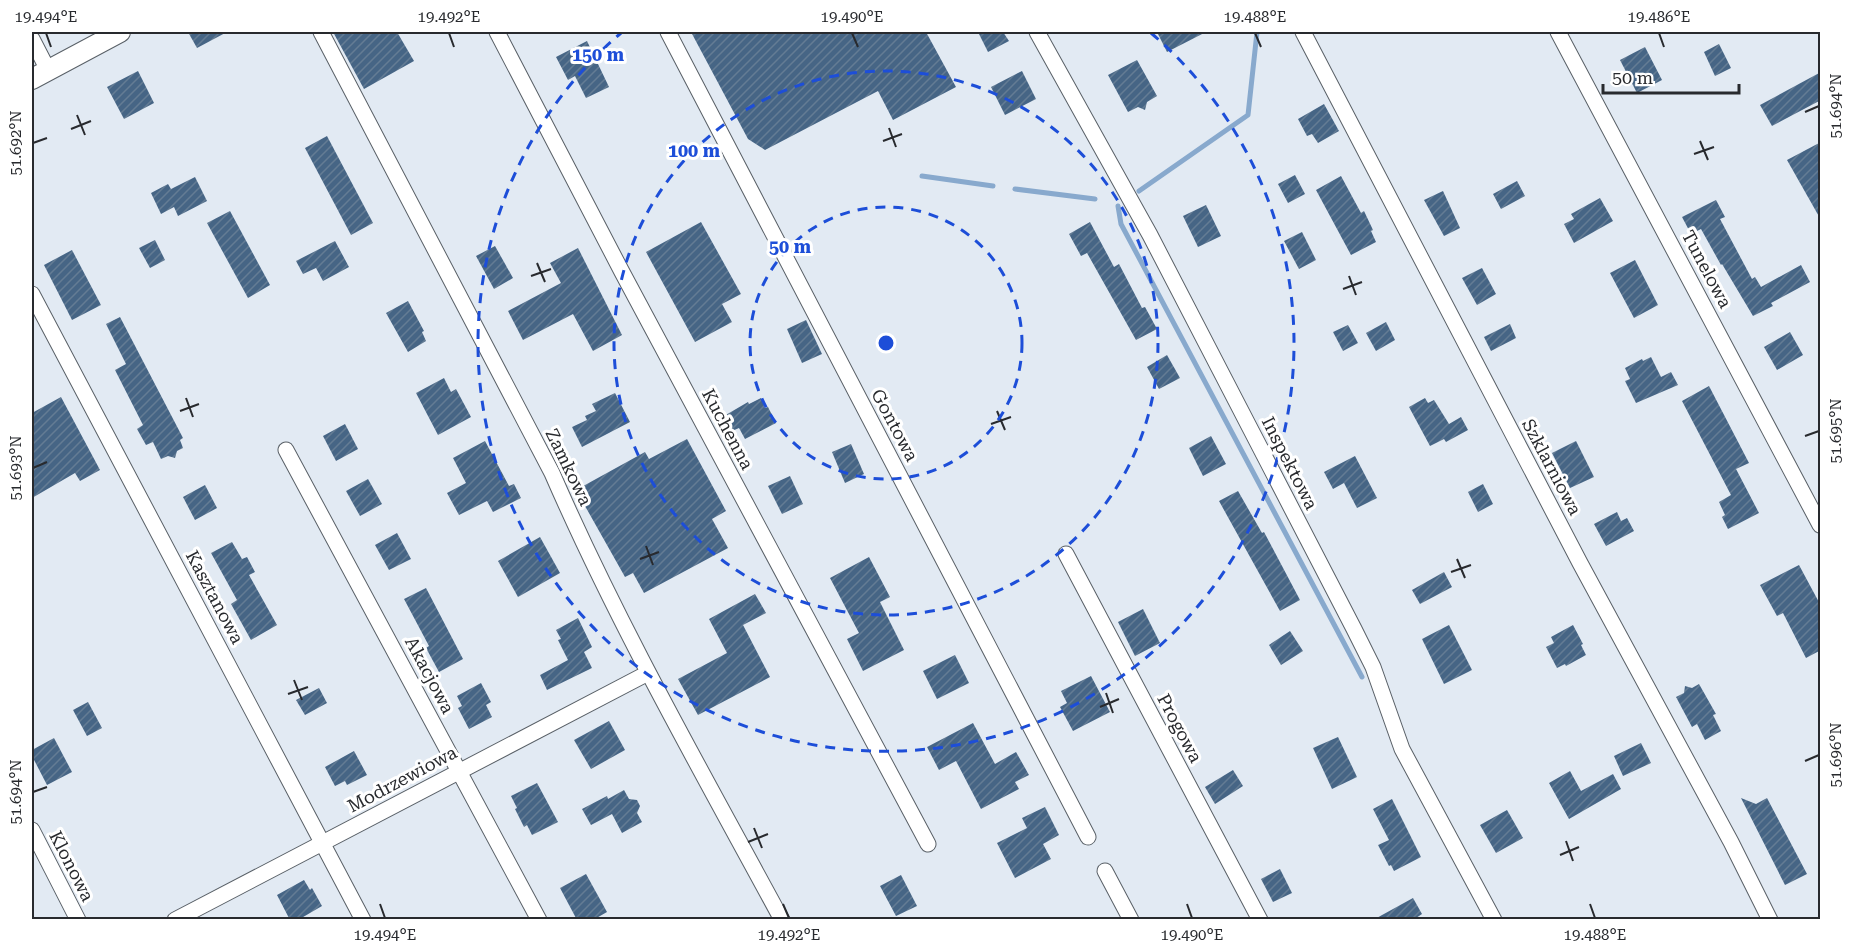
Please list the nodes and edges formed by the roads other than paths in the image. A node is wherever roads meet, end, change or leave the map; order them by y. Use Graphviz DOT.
graph roads {
  1 [pos="120,32"];
  2 [pos="321,32"];
  3 [pos="497,32"];
  4 [pos="668,32"];
  5 [pos="1037,32"];
  6 [pos="1303,32"];
  7 [pos="1558,32"];
  8 [pos="32,39"];
  9 [pos="40,74"];
  10 [pos="32,294"];
  11 [pos="286,450"];
  12 [pos="1821,525"];
  13 [pos="1066,554"];
  14 [pos="648,673"];
  15 [pos="459,771"];
  16 [pos="32,830"];
  17 [pos="1088,837"];
  18 [pos="323,843"];
  19 [pos="928,844"];
  20 [pos="1105,871"];
  21 [pos="78,920"];
  22 [pos="175,920"];
  23 [pos="363,920"];
  24 [pos="539,920"];
  25 [pos="782,920"];
  26 [pos="1131,920"];
  27 [pos="1260,920"];
  28 [pos="1494,920"];
  29 [pos="1770,920"];
  1 -- 9 [label="street"];
  2 -- 14 [label="street, Zamkowa"];
  3 -- 19 [label="street, Kuchenna"];
  4 -- 17 [label="street, Gontowa"];
  5 -- 28 [label="street, Inspektowa"];
  6 -- 29 [label="street, Szklarniowa"];
  7 -- 12 [label="street, Tunelowa"];
  8 -- 9 [label="street"];
  10 -- 18 [label="street, Kasztanowa"];
  11 -- 15 [label="street, Akacjowa"];
  13 -- 27 [label="street, Progowa"];
  14 -- 15 [label="street, Modrzewiowa"];
  14 -- 25 [label="street, Zamkowa"];
  15 -- 18 [label="street, Modrzewiowa"];
  15 -- 24 [label="street, Akacjowa"];
  16 -- 21 [label="street, Klonowa"];
  18 -- 22 [label="street, Modrzewiowa"];
  18 -- 23 [label="street, Kasztanowa"];
  20 -- 26 [label="street"];
}
